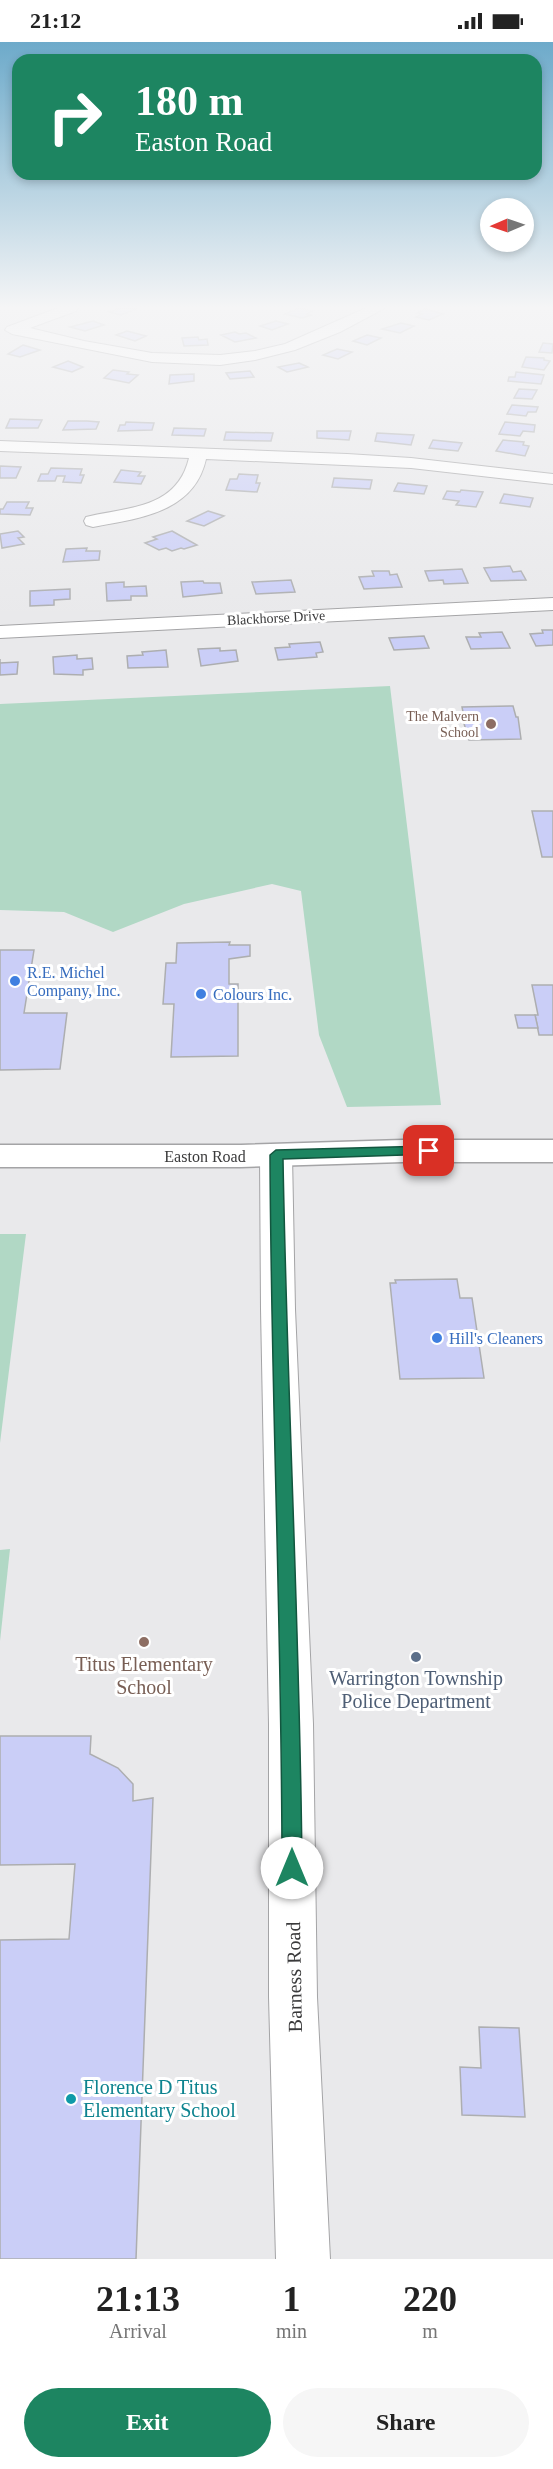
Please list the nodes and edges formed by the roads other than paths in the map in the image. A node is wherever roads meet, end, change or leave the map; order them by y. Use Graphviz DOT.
graph roads {
  1 [pos="0,446"];
  2 [pos="199,453"];
  3 [pos="553,479"];
  4 [pos="93,521"];
  5 [pos="553,604"];
  6 [pos="0,632"];
  7 [pos="553,1151"];
  8 [pos="276,1155"];
  9 [pos="0,1156"];
  10 [pos="303,2259"];
  1 -- 2 [label="street"];
  2 -- 3 [label="street"];
  2 -- 4 [label="street"];
  5 -- 6 [label="street, Blackhorse Drive"];
  7 -- 8 [label="highway, Easton Road"];
  8 -- 9 [label="highway, Easton Road"];
  8 -- 10 [label="street, Barness Road"];
}
